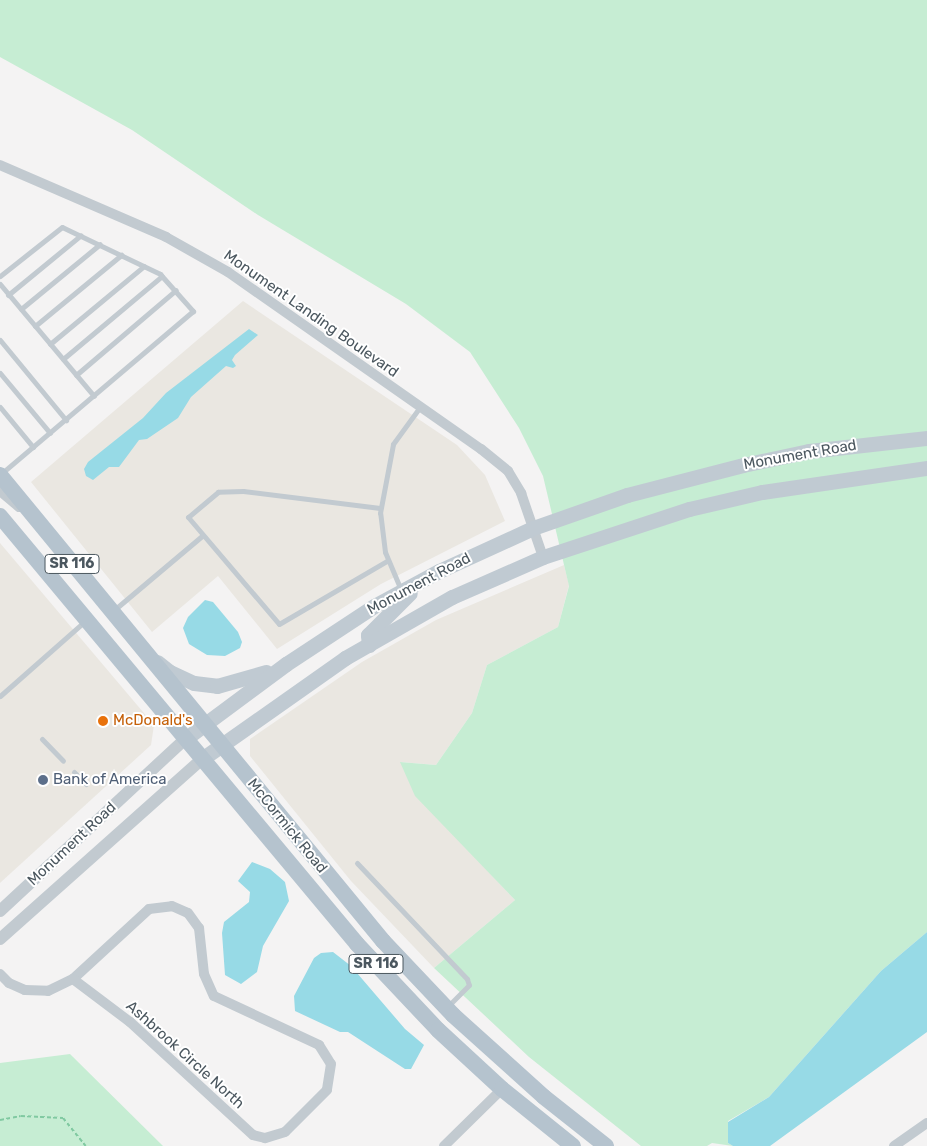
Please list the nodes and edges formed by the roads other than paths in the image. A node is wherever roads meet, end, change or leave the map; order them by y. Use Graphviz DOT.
graph roads {
  1 [pos="0,165"];
  2 [pos="81,235"];
  3 [pos="100,244"];
  4 [pos="121,255"];
  5 [pos="144,266"];
  6 [pos="0,276"];
  7 [pos="162,276"];
  8 [pos="0,284"];
  9 [pos="176,290"];
  10 [pos="8,294"];
  11 [pos="21,309"];
  12 [pos="35,326"];
  13 [pos="0,340"];
  14 [pos="50,344"];
  15 [pos="63,359"];
  16 [pos="0,373"];
  17 [pos="76,375"];
  18 [pos="94,396"];
  19 [pos="0,407"];
  20 [pos="420,407"];
  21 [pos="66,420"];
  22 [pos="50,433"];
  23 [pos="927,438"];
  24 [pos="33,447"];
  25 [pos="927,468"];
  26 [pos="0,475"];
  27 [pos="0,492"];
  28 [pos="380,508"];
  29 [pos="0,516"];
  30 [pos="41,526"];
  31 [pos="533,528"];
  32 [pos="203,535"];
  33 [pos="543,557"];
  34 [pos="388,561"];
  35 [pos="439,571"];
  36 [pos="401,591"];
  37 [pos="112,612"];
  38 [pos="86,619"];
  39 [pos="369,645"];
  40 [pos="145,652"];
  41 [pos="286,664"];
  42 [pos="0,696"];
  43 [pos="204,724"];
  44 [pos="42,739"];
  45 [pos="185,739"];
  46 [pos="220,745"];
  47 [pos="202,759"];
  48 [pos="63,761"];
  49 [pos="74,772"];
  50 [pos="86,784"];
  51 [pos="357,863"];
  52 [pos="0,911"];
  53 [pos="351,936"];
  54 [pos="0,939"];
  55 [pos="0,974"];
  56 [pos="73,979"];
  57 [pos="446,1007"];
  58 [pos="438,1030"];
  59 [pos="502,1089"];
  60 [pos="544,1098"];
  61 [pos="927,1123"];
  62 [pos="898,1145"];
  63 [pos="444,1146"];
  64 [pos="573,1146"];
  65 [pos="606,1146"];
  1 -- 20 [label="street, Monument Landing Boulevard"];
  2 -- 3 [label="lane"];
  2 -- 6 [label="lane"];
  2 -- 10 [label="lane"];
  3 -- 4 [label="lane"];
  3 -- 11 [label="lane"];
  4 -- 5 [label="lane"];
  4 -- 12 [label="lane"];
  5 -- 7 [label="lane"];
  5 -- 14 [label="lane"];
  7 -- 9 [label="lane"];
  7 -- 15 [label="lane"];
  8 -- 10 [label="lane"];
  9 -- 17 [label="lane"];
  9 -- 18 [label="lane"];
  10 -- 11 [label="lane"];
  11 -- 12 [label="lane"];
  12 -- 14 [label="lane"];
  13 -- 21 [label="lane"];
  14 -- 15 [label="lane"];
  15 -- 17 [label="lane"];
  16 -- 22 [label="lane"];
  17 -- 18 [label="lane"];
  18 -- 21 [label="lane"];
  19 -- 24 [label="lane"];
  20 -- 28 [label="lane"];
  20 -- 31 [label="street, Monument Landing Boulevard"];
  21 -- 22 [label="lane"];
  22 -- 24 [label="lane"];
  23 -- 31 [label="main road, Monument Road"];
  24 -- 26 [label="lane"];
  25 -- 33 [label="main road, Monument Road"];
  26 -- 30 [label="main road, McCormick Road / SR 116"];
  27 -- 30 [label="street"];
  28 -- 32 [label="lane"];
  28 -- 34 [label="lane"];
  29 -- 38 [label="main road, McCormick Road / SR 116"];
  30 -- 37 [label="main road, McCormick Road / SR 116"];
  31 -- 33 [label="street, Monument Landing Boulevard"];
  31 -- 35 [label="main road, Monument Road"];
  32 -- 34 [label="lane"];
  32 -- 37 [label="lane"];
  33 -- 39 [label="main road, Monument Road"];
  34 -- 36 [label="lane"];
  35 -- 36 [label="main road, Monument Road"];
  35 -- 39 [label="main road"];
  36 -- 41 [label="main road, Monument Road"];
  37 -- 40 [label="main road, McCormick Road / SR 116"];
  38 -- 42 [label="lane"];
  38 -- 45 [label="main road, McCormick Road / SR 116"];
  39 -- 46 [label="main road, Monument Road"];
  40 -- 41 [label="main road"];
  40 -- 43 [label="main road, McCormick Road / SR 116"];
  41 -- 43 [label="main road, Monument Road"];
  43 -- 45 [label="main road, Monument Road"];
  43 -- 46 [label="main road, McCormick Road / SR 116"];
  44 -- 48 [label="lane"];
  45 -- 47 [label="main road, McCormick Road / SR 116"];
  45 -- 52 [label="street, Monument Road"];
  46 -- 47 [label="main road, Monument Road"];
  46 -- 57 [label="main road, McCormick Road / SR 116"];
  47 -- 53 [label="main road, McCormick Road / SR 116"];
  47 -- 54 [label="street, Monument Road"];
  49 -- 50 [label="lane"];
  51 -- 57 [label="lane"];
  53 -- 57 [label="main road"];
  53 -- 58 [label="main road, McCormick Road / SR 116"];
  55 -- 56 [label="street"];
  56 -- 56 [label="street, Ashbrook Circle North"];
  57 -- 60 [label="main road, McCormick Road / SR 116"];
  58 -- 59 [label="main road, McCormick Road / SR 116"];
  58 -- 60 [label="main road"];
  59 -- 63 [label="street"];
  59 -- 64 [label="main road, McCormick Road / SR 116"];
  60 -- 65 [label="main road, McCormick Road / SR 116"];
  61 -- 62 [label="street"];
}
